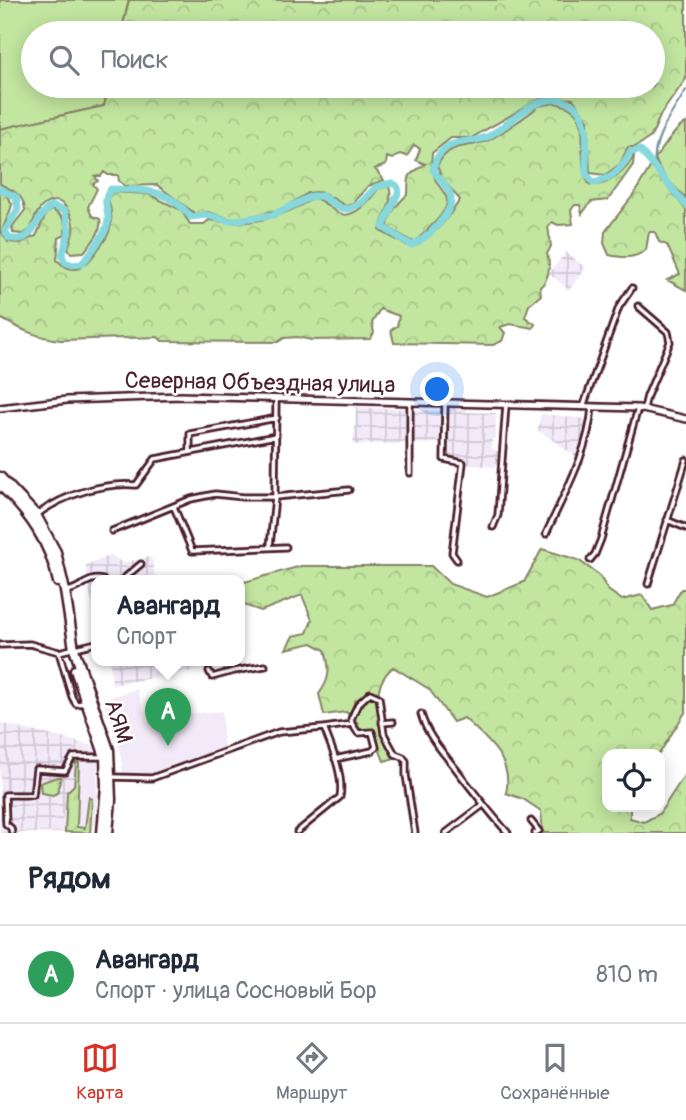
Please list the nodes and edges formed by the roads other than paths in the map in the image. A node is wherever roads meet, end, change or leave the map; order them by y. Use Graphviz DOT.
graph roads {
  1 [pos="632,288"];
  2 [pos="638,306"];
  3 [pos="276,400"];
  4 [pos="410,403"];
  5 [pos="445,403"];
  6 [pos="506,405"];
  7 [pos="583,407"];
  8 [pos="592,407"];
  9 [pos="0,408"];
  10 [pos="641,408"];
  11 [pos="277,418"];
  12 [pos="686,419"];
  13 [pos="276,436"];
  14 [pos="190,451"];
  15 [pos="686,460"];
  16 [pos="410,473"];
  17 [pos="0,477"];
  18 [pos="0,485"];
  19 [pos="349,490"];
  20 [pos="275,497"];
  21 [pos="174,507"];
  22 [pos="36,515"];
  23 [pos="667,520"];
  24 [pos="493,527"];
  25 [pos="686,528"];
  26 [pos="112,531"];
  27 [pos="546,534"];
  28 [pos="270,546"];
  29 [pos="286,547"];
  30 [pos="457,560"];
  31 [pos="590,560"];
  32 [pos="141,564"];
  33 [pos="128,575"];
  34 [pos="91,579"];
  35 [pos="648,584"];
  36 [pos="65,591"];
  37 [pos="91,644"];
  38 [pos="0,645"];
  39 [pos="71,649"];
  40 [pos="59,652"];
  41 [pos="265,666"];
  42 [pos="209,671"];
  43 [pos="87,703"];
  44 [pos="421,714"];
  45 [pos="393,722"];
  46 [pos="382,723"];
  47 [pos="352,724"];
  48 [pos="324,728"];
  49 [pos="105,757"];
  50 [pos="335,759"];
  51 [pos="111,777"];
  52 [pos="483,805"];
  53 [pos="531,821"];
  54 [pos="298,832"];
  55 [pos="12,833"];
  56 [pos="102,833"];
  57 [pos="108,833"];
  58 [pos="415,833"];
  59 [pos="446,833"];
  60 [pos="508,833"];
  61 [pos="535,833"];
  1 -- 7 [label="street"];
  2 -- 10 [label="street"];
  3 -- 4 [label="street, Северная Объездная улица"];
  3 -- 9 [label="street, Северная Объездная улица"];
  3 -- 11 [label="street"];
  4 -- 5 [label="street, Северная Объездная улица"];
  4 -- 16 [label="street"];
  5 -- 6 [label="street, Северная Объездная улица"];
  5 -- 30 [label="street"];
  6 -- 7 [label="street, Северная Объездная улица"];
  6 -- 24 [label="street"];
  7 -- 8 [label="street, Северная Объездная улица"];
  8 -- 10 [label="street, Северная Объездная улица"];
  8 -- 27 [label="street"];
  10 -- 12 [label="street, Северная Объездная улица"];
  10 -- 31 [label="street"];
  11 -- 13 [label="street"];
  11 -- 14 [label="street"];
  13 -- 14 [label="street"];
  13 -- 20 [label="street"];
  14 -- 22 [label="street"];
  15 -- 23 [label="street"];
  17 -- 22 [label="highway, АЯМ"];
  18 -- 39 [label="highway, АЯМ"];
  19 -- 20 [label="street"];
  20 -- 21 [label="street"];
  20 -- 28 [label="street"];
  21 -- 26 [label="street"];
  21 -- 28 [label="street"];
  22 -- 36 [label="highway, АЯМ"];
  23 -- 25 [label="street"];
  23 -- 35 [label="street"];
  28 -- 29 [label="street"];
  32 -- 33 [label="street"];
  34 -- 36 [label="street"];
  36 -- 39 [label="highway, АЯМ"];
  37 -- 39 [label="street"];
  38 -- 40 [label="street"];
  39 -- 40 [label="street"];
  39 -- 43 [label="highway, АЯМ"];
  39 -- 51 [label="highway, АЯМ"];
  40 -- 43 [label="street"];
  41 -- 42 [label="street"];
  43 -- 49 [label="highway, АЯМ"];
  44 -- 52 [label="street"];
  45 -- 46 [label="street"];
  46 -- 47 [label="street"];
  46 -- 58 [label="street"];
  47 -- 48 [label="street"];
  47 -- 50 [label="street"];
  48 -- 50 [label="street"];
  48 -- 51 [label="street"];
  49 -- 55 [label="street"];
  49 -- 56 [label="highway, АЯМ"];
  50 -- 54 [label="street"];
  51 -- 57 [label="highway, АЯМ"];
  52 -- 59 [label="street"];
  52 -- 60 [label="street"];
  53 -- 61 [label="street"];
}
